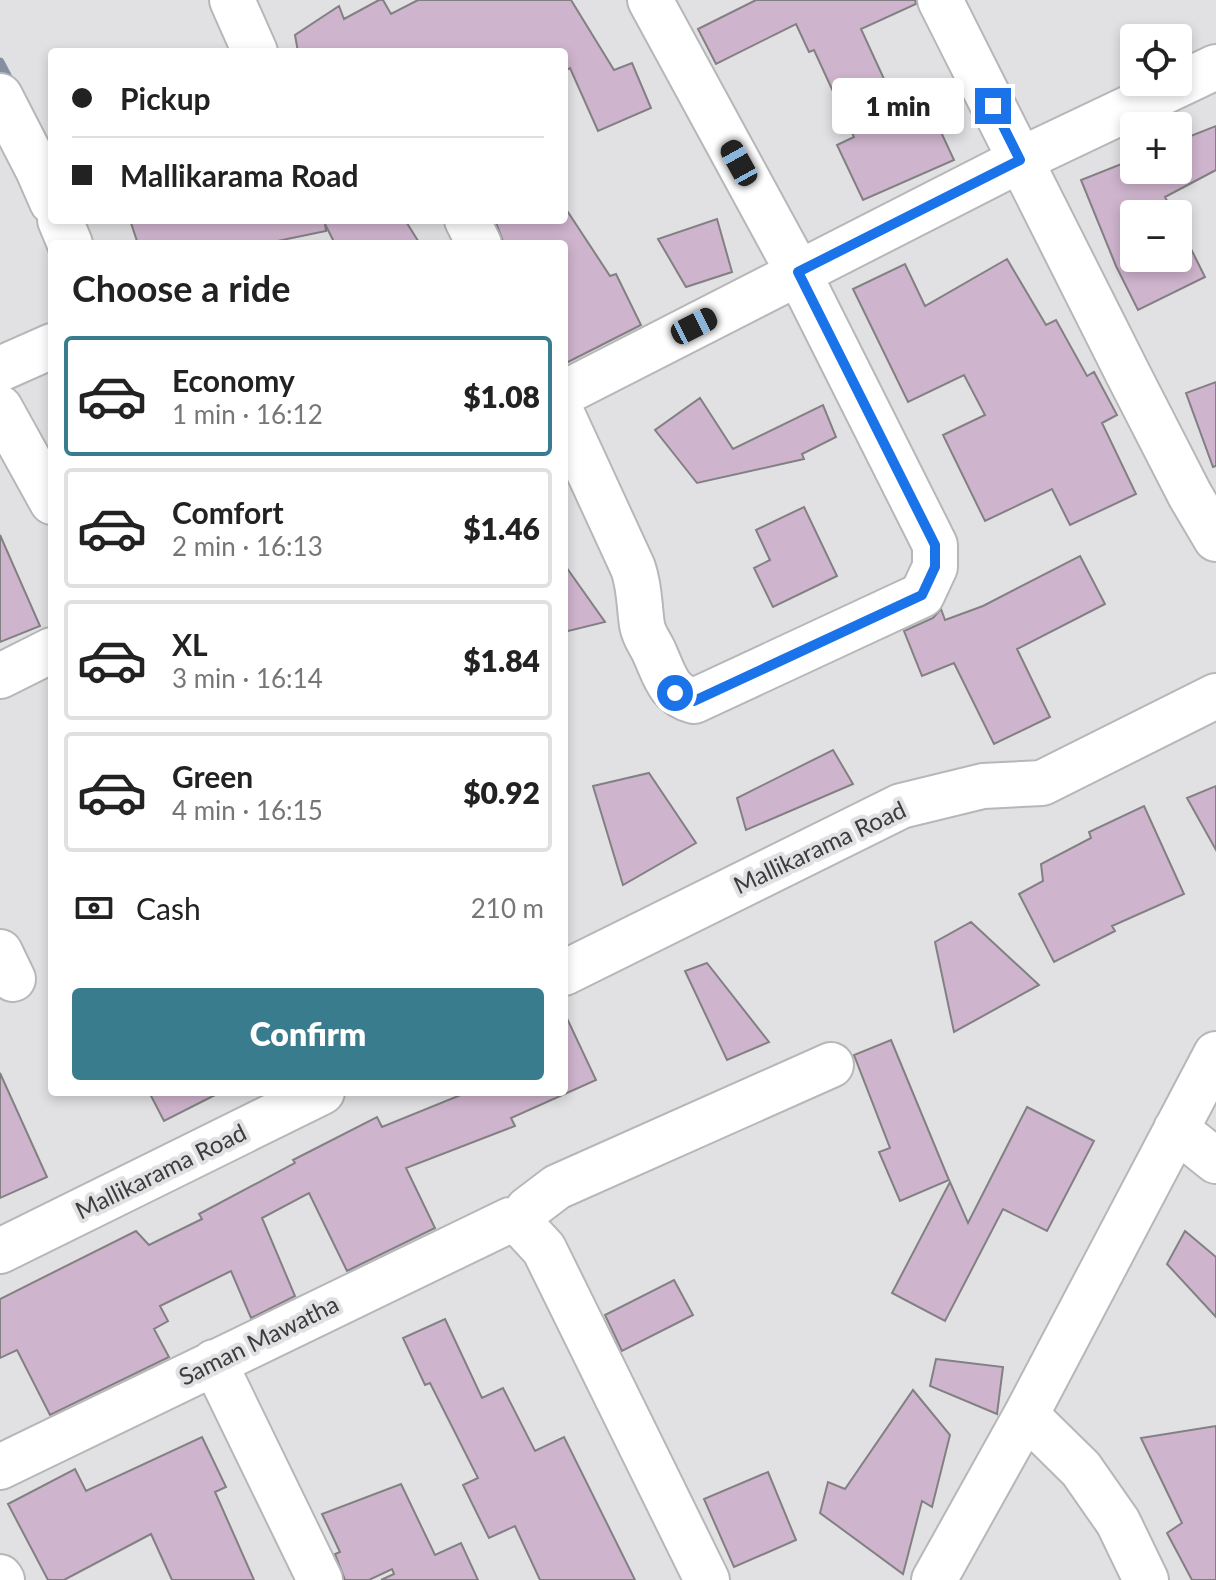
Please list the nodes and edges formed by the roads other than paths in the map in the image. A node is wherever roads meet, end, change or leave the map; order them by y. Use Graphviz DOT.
graph roads {
  1 [pos="232,0"];
  2 [pos="650,0"];
  3 [pos="940,0"];
  4 [pos="253,48"];
  5 [pos="1216,67"];
  6 [pos="0,96"];
  7 [pos="1020,160"];
  8 [pos="48,193"];
  9 [pos="798,272"];
  10 [pos="48,348"];
  11 [pos="0,369"];
  12 [pos="568,391"];
  13 [pos="0,408"];
  14 [pos="568,427"];
  15 [pos="1203,489"];
  16 [pos="48,495"];
  17 [pos="1216,539"];
  18 [pos="48,652"];
  19 [pos="0,676"];
  20 [pos="1216,696"];
  21 [pos="568,971"];
  22 [pos="1216,1054"];
  23 [pos="831,1065"];
  24 [pos="314,1096"];
  25 [pos="1176,1129"];
  26 [pos="1216,1161"];
  27 [pos="519,1222"];
  28 [pos="0,1251"];
  29 [pos="214,1362"];
  30 [pos="1026,1415"];
  31 [pos="0,1467"];
  32 [pos="320,1580"];
  33 [pos="707,1580"];
  34 [pos="934,1580"];
  35 [pos="1146,1580"];
  1 -- 4 [label="street"];
  2 -- 9 [label="street"];
  3 -- 7 [label="street"];
  5 -- 7 [label="street"];
  6 -- 8 [label="street"];
  7 -- 9 [label="street"];
  7 -- 15 [label="street"];
  9 -- 12 [label="street"];
  9 -- 14 [label="street"];
  10 -- 11 [label="street"];
  13 -- 16 [label="street"];
  15 -- 17 [label="street"];
  18 -- 19 [label="street"];
  20 -- 21 [label="street, Mallikarama Road"];
  22 -- 25 [label="street"];
  23 -- 27 [label="street"];
  24 -- 28 [label="street, Mallikarama Road"];
  25 -- 26 [label="street"];
  25 -- 30 [label="street"];
  27 -- 29 [label="street, Saman Mawatha"];
  27 -- 33 [label="street"];
  29 -- 31 [label="street, Saman Mawatha"];
  29 -- 32 [label="street"];
  30 -- 34 [label="street"];
  30 -- 35 [label="street"];
}
